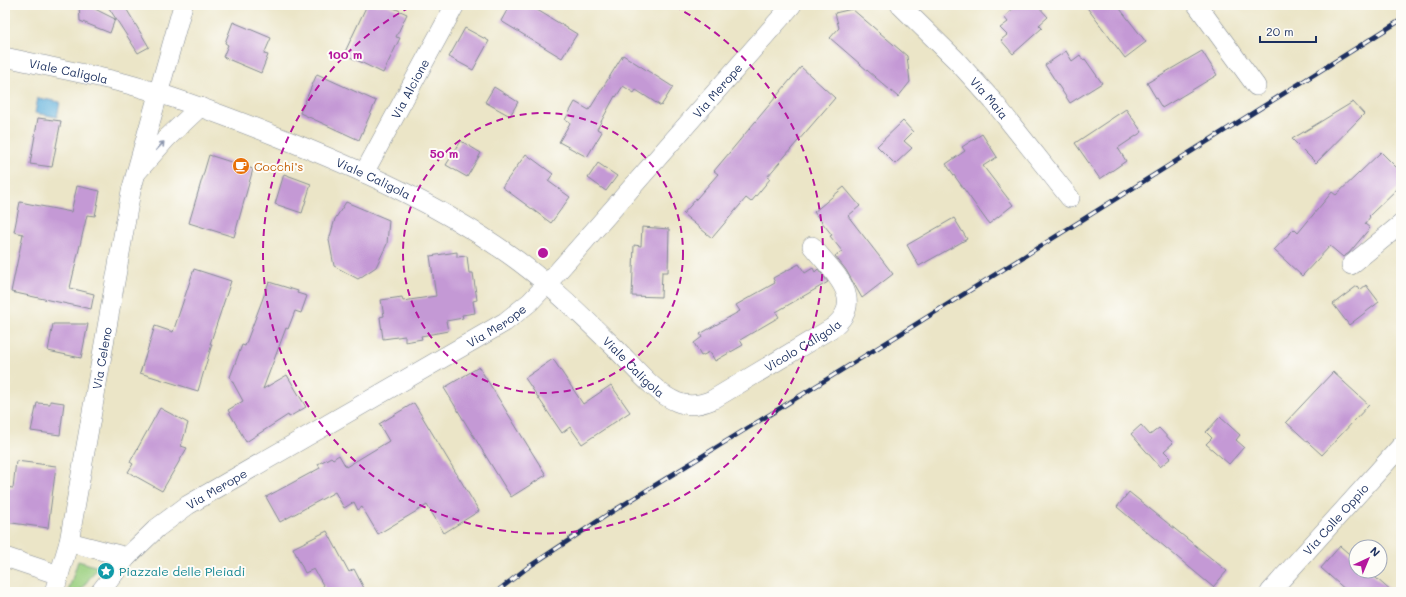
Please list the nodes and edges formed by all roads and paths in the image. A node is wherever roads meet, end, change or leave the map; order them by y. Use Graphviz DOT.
graph roads {
  1 [pos="183,5"];
  2 [pos="456,5"];
  3 [pos="792,5"];
  4 [pos="900,5"];
  5 [pos="1197,5"];
  6 [pos="5,57"];
  7 [pos="1256,86"];
  8 [pos="159,94"];
  9 [pos="200,107"];
  10 [pos="364,173"];
  11 [pos="135,175"];
  12 [pos="1070,198"];
  13 [pos="1401,224"];
  14 [pos="812,246"];
  15 [pos="1351,266"];
  16 [pos="547,284"];
  17 [pos="685,405"];
  18 [pos="1401,446"];
  19 [pos="69,542"];
  20 [pos="5,557"];
  21 [pos="128,557"];
  22 [pos="56,583"];
  23 [pos="100,592"];
  24 [pos="1270,592"];
  1 -- 8 [label="street, Via Celeno"];
  2 -- 10 [label="street, Via Alcione"];
  3 -- 16 [label="street, Via Merope"];
  4 -- 12 [label="street, Via Maia"];
  5 -- 7 [label="street"];
  6 -- 8 [label="street, Viale Caligola"];
  8 -- 9 [label="street, Viale Caligola"];
  8 -- 11 [label="street, Via Celeno"];
  9 -- 10 [label="street, Viale Caligola"];
  11 -- 9 [label="street, one-way"];
  10 -- 16 [label="street, Viale Caligola"];
  11 -- 19 [label="street, Via Celeno"];
  13 -- 15 [label="street"];
  14 -- 17 [label="street, Vicolo Caligola"];
  16 -- 17 [label="street, Viale Caligola"];
  16 -- 21 [label="street, Via Merope"];
  18 -- 24 [label="street, Via Colle Oppio"];
  19 -- 21 [label="street"];
  19 -- 22 [label="street"];
  20 -- 22 [label="street"];
  21 -- 23 [label="street"];
}
